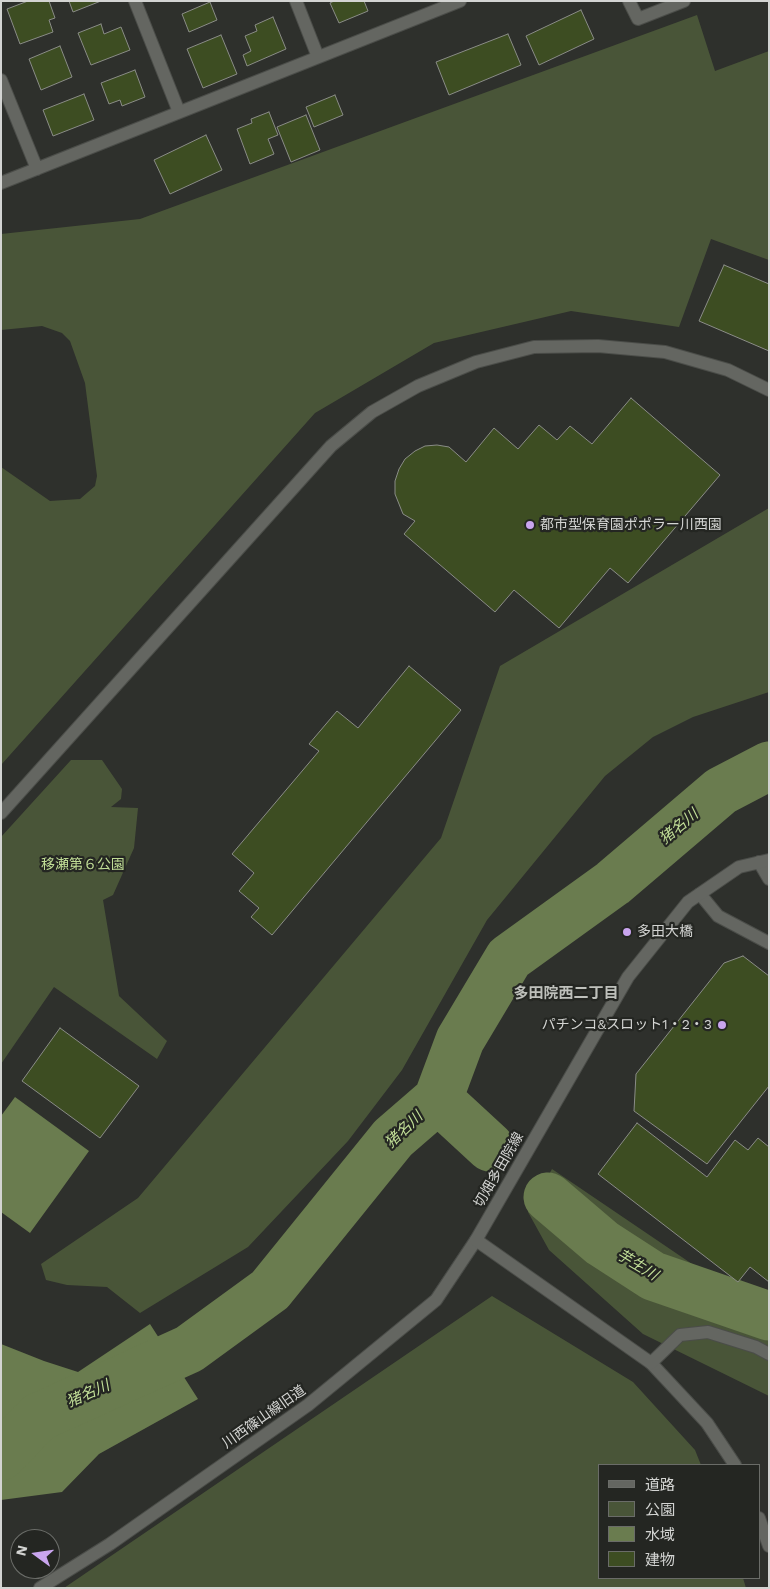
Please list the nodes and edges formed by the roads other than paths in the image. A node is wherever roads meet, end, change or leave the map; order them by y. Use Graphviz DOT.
graph roads {
  1 [pos="135,1"];
  2 [pos="296,1"];
  3 [pos="458,1"];
  4 [pos="629,1"];
  5 [pos="684,1"];
  6 [pos="318,57"];
  7 [pos="1,80"];
  8 [pos="179,112"];
  9 [pos="37,169"];
  10 [pos="1,183"];
  11 [pos="769,390"];
  12 [pos="1,813"];
  13 [pos="764,861"];
  14 [pos="769,880"];
  15 [pos="700,894"];
  16 [pos="769,944"];
  17 [pos="476,1240"];
  18 [pos="769,1354"];
  19 [pos="651,1362"];
  20 [pos="734,1464"];
  21 [pos="760,1521"];
  22 [pos="769,1546"];
  23 [pos="40,1588"];
  1 -- 8 [label="street"];
  2 -- 6 [label="street"];
  3 -- 6 [label="street"];
  4 -- 5 [label="street"];
  6 -- 8 [label="street"];
  7 -- 9 [label="street"];
  8 -- 9 [label="street"];
  9 -- 10 [label="street"];
  11 -- 12 [label="street"];
  13 -- 14 [label="street"];
  13 -- 15 [label="street, 切畑多田院線"];
  15 -- 16 [label="street"];
  15 -- 17 [label="street, 切畑多田院線"];
  17 -- 19 [label="street"];
  17 -- 23 [label="street, 川西篠山線旧道"];
  18 -- 19 [label="street"];
  19 -- 20 [label="street"];
  21 -- 22 [label="street"];
}
